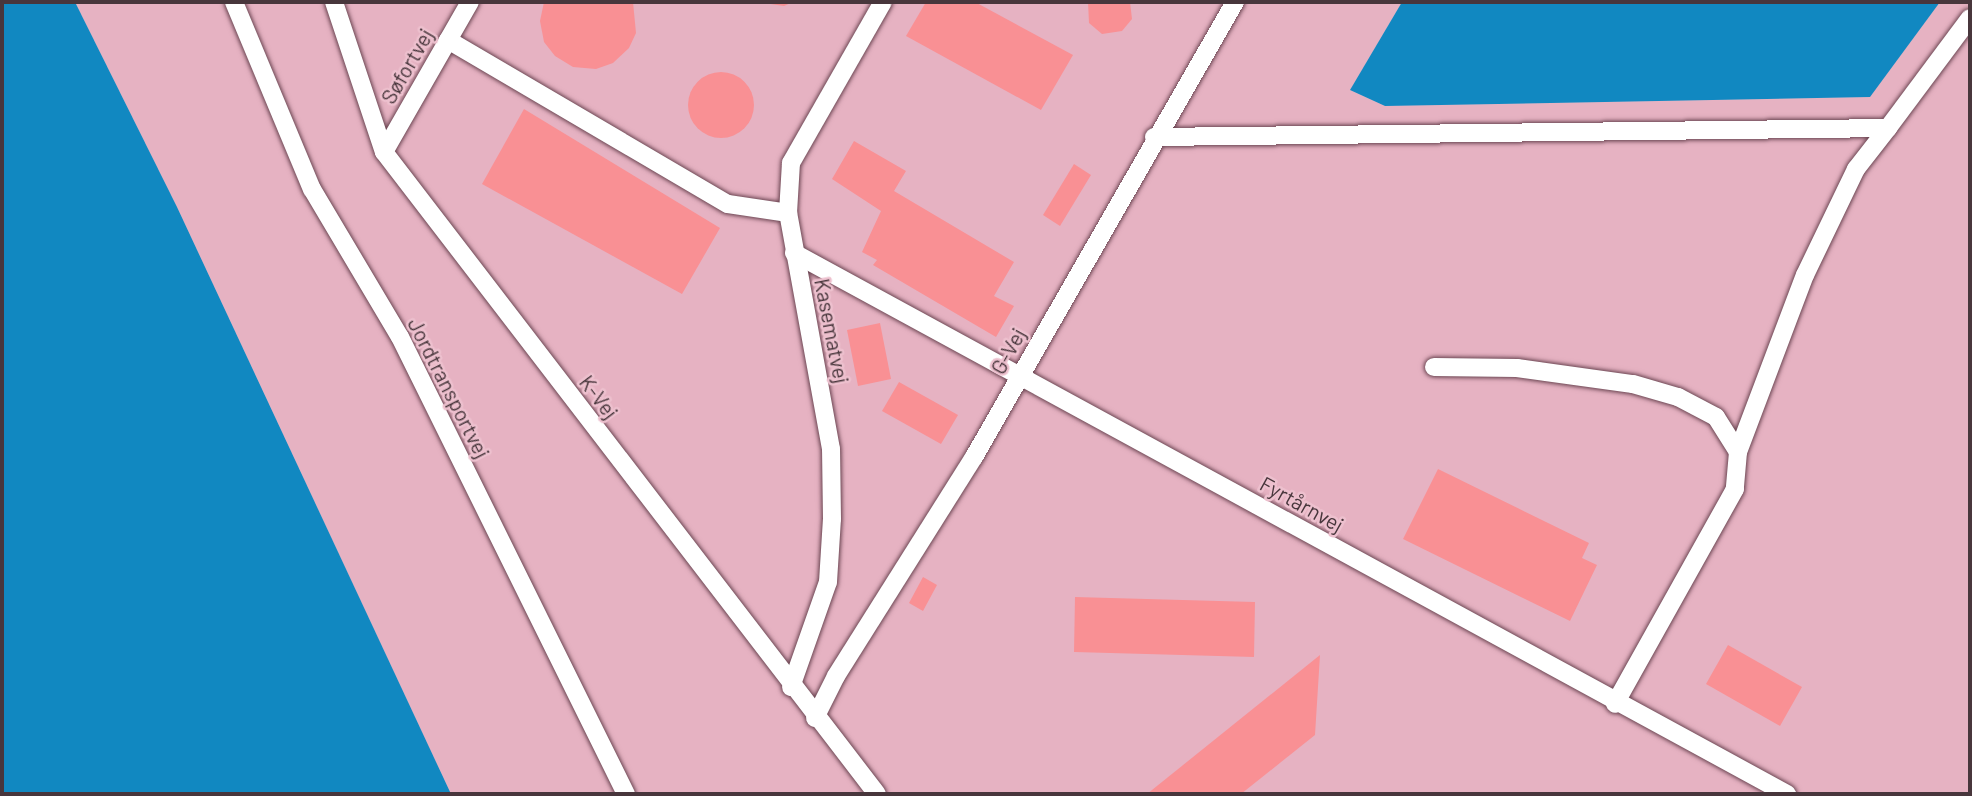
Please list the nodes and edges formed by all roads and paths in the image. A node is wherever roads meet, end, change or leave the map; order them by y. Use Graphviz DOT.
graph roads {
  1 [pos="234,2"];
  2 [pos="334,2"];
  3 [pos="470,2"];
  4 [pos="883,2"];
  5 [pos="1235,2"];
  6 [pos="1970,18"];
  7 [pos="448,40"];
  8 [pos="1888,128"];
  9 [pos="1154,137"];
  10 [pos="384,152"];
  11 [pos="788,213"];
  12 [pos="794,253"];
  13 [pos="1434,367"];
  14 [pos="1020,375"];
  15 [pos="1738,452"];
  16 [pos="791,687"];
  17 [pos="1615,704"];
  18 [pos="815,718"];
  19 [pos="626,794"];
  20 [pos="877,794"];
  21 [pos="1787,794"];
  1 -- 19 [label="lane, Jordtransportvej"];
  2 -- 10 [label="lane, K-Vej"];
  3 -- 7 [label="lane, Søfortvej"];
  4 -- 11 [label="lane, Kasematvej"];
  5 -- 9 [label="lane, G-Vej"];
  6 -- 8 [label="lane"];
  7 -- 10 [label="lane, Søfortvej"];
  7 -- 11 [label="lane"];
  8 -- 9 [label="lane"];
  8 -- 15 [label="lane"];
  9 -- 14 [label="lane, G-Vej"];
  10 -- 16 [label="lane, K-Vej"];
  11 -- 12 [label="lane, Kasematvej"];
  12 -- 14 [label="lane, Fyrtårnvej"];
  12 -- 16 [label="lane, Kasematvej"];
  13 -- 15 [label="lane"];
  14 -- 17 [label="lane, Fyrtårnvej"];
  14 -- 18 [label="lane, G-Vej"];
  15 -- 17 [label="lane"];
  16 -- 18 [label="lane, K-Vej"];
  17 -- 21 [label="lane, Fyrtårnvej"];
  18 -- 20 [label="lane, K-Vej"];
}
